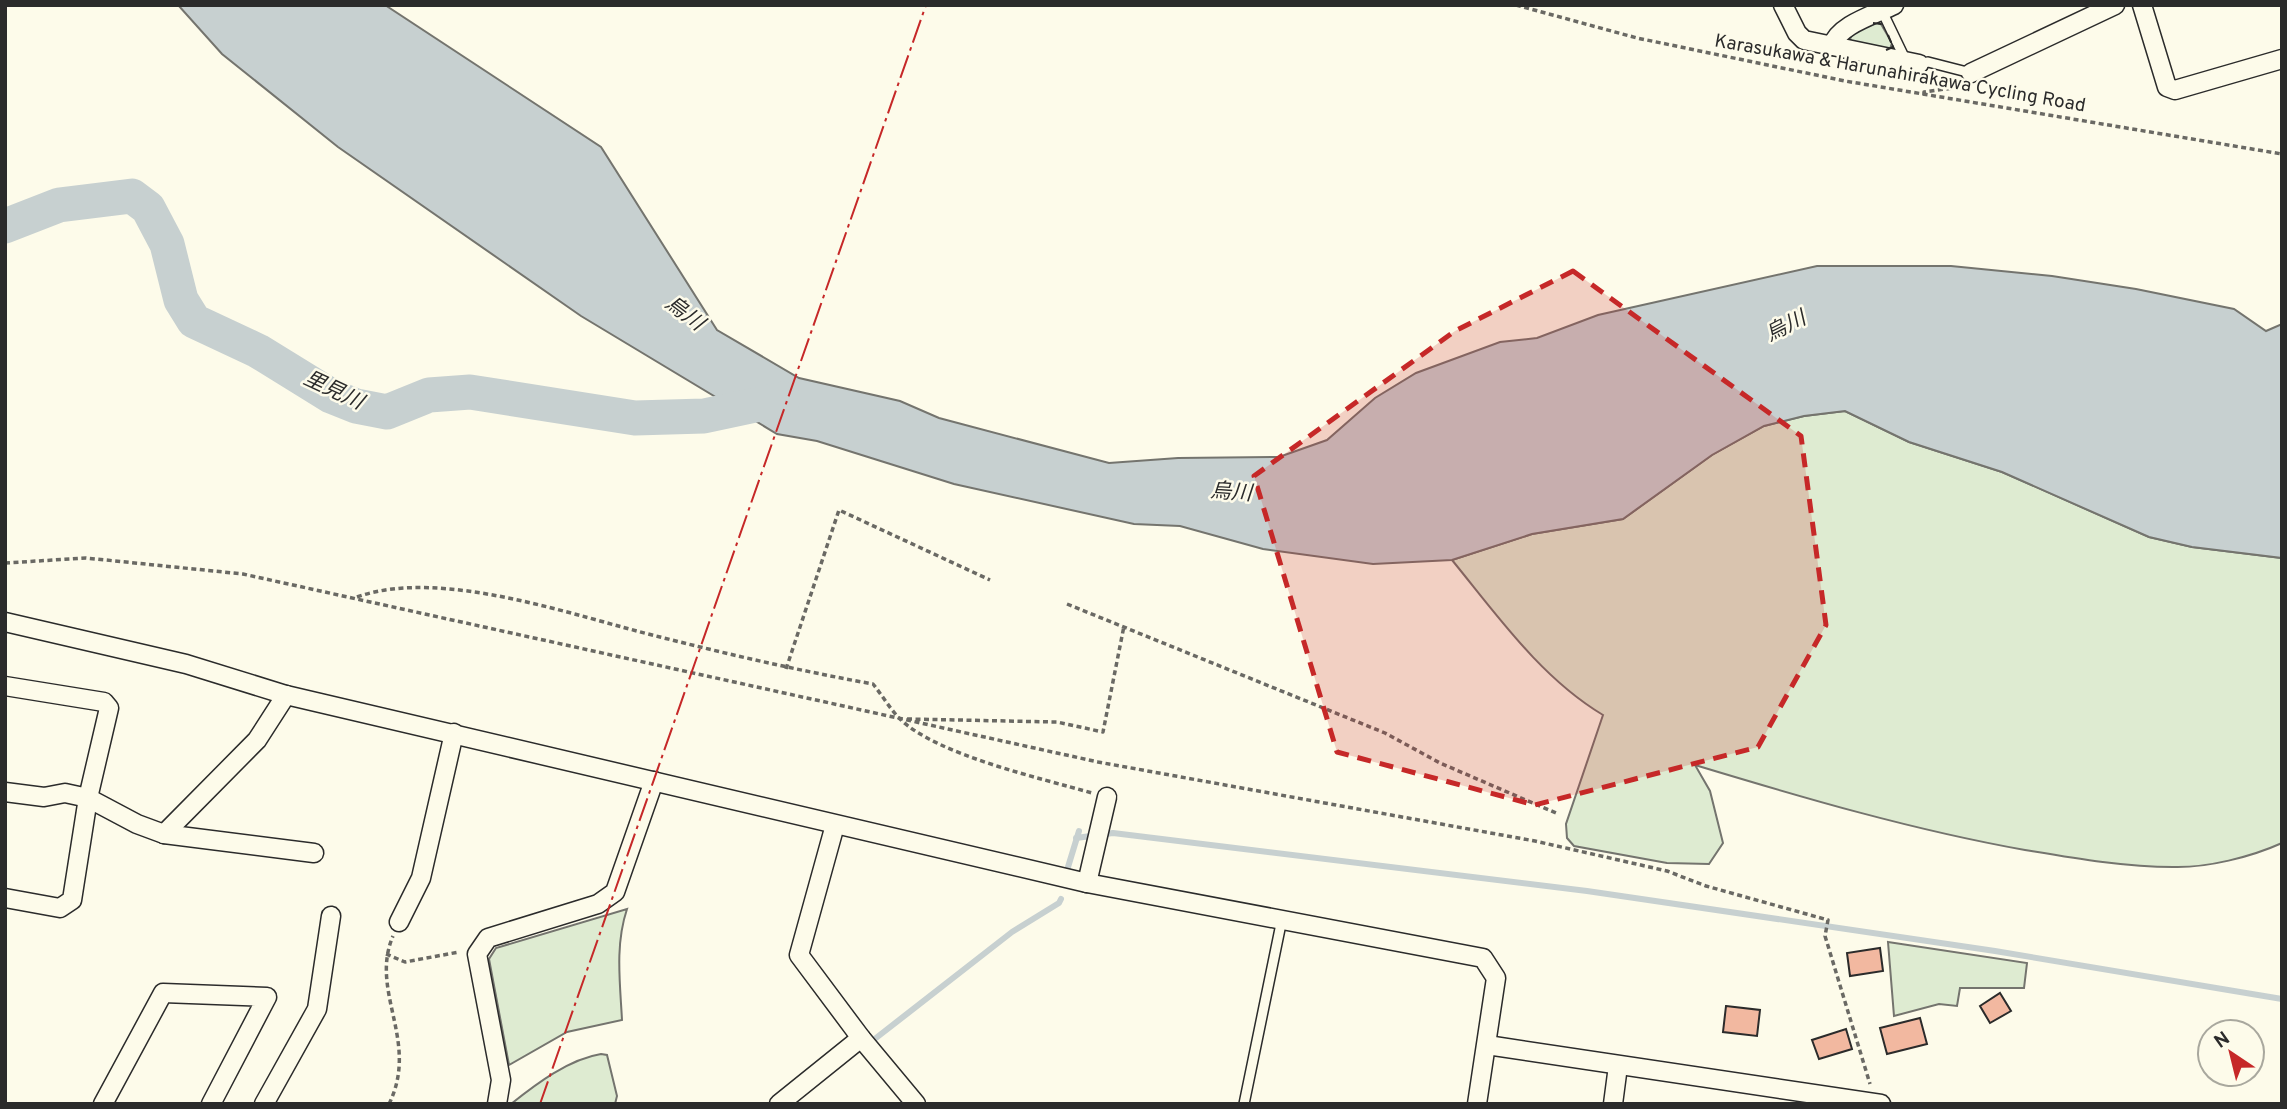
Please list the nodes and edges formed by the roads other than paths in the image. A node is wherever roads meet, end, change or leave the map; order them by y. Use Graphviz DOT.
graph roads {
  1 [pos="1783,5"];
  2 [pos="2115,5"];
  3 [pos="2142,5"];
  4 [pos="1888,8"];
  5 [pos="1832,46"];
  6 [pos="2282,59"];
  7 [pos="1912,63"];
  8 [pos="1972,73"];
  9 [pos="5,622"];
  10 [pos="5,686"];
  11 [pos="286,695"];
  12 [pos="454,733"];
  13 [pos="654,781"];
  14 [pos="5,792"];
  15 [pos="1107,797"];
  16 [pos="88,798"];
  17 [pos="835,825"];
  18 [pos="164,834"];
  19 [pos="314,853"];
  20 [pos="1087,883"];
  21 [pos="5,898"];
  22 [pos="331,916"];
  23 [pos="1282,919"];
  24 [pos="399,922"];
  25 [pos="861,1038"];
  26 [pos="1487,1045"];
  27 [pos="1618,1066"];
  28 [pos="1819,1099"];
  29 [pos="1878,1103"];
  30 [pos="103,1104"];
  31 [pos="211,1104"];
  32 [pos="264,1104"];
  33 [pos="498,1104"];
  34 [pos="779,1104"];
  35 [pos="916,1104"];
  36 [pos="1244,1104"];
  37 [pos="1477,1104"];
  38 [pos="1613,1104"];
  1 -- 5 [label="street"];
  2 -- 8 [label="street"];
  3 -- 6 [label="street"];
  4 -- 5 [label="street"];
  4 -- 7 [label="lane"];
  5 -- 7 [label="street"];
  7 -- 8 [label="lane"];
  9 -- 11 [label="street"];
  10 -- 16 [label="street"];
  11 -- 12 [label="street"];
  11 -- 18 [label="street"];
  12 -- 13 [label="street"];
  12 -- 24 [label="street"];
  13 -- 17 [label="street"];
  13 -- 33 [label="street"];
  14 -- 16 [label="street"];
  15 -- 20 [label="street"];
  16 -- 18 [label="street"];
  16 -- 21 [label="street"];
  17 -- 20 [label="street"];
  17 -- 25 [label="street"];
  18 -- 19 [label="street"];
  20 -- 23 [label="street"];
  22 -- 32 [label="street"];
  23 -- 26 [label="street"];
  23 -- 36 [label="lane"];
  25 -- 34 [label="street"];
  25 -- 35 [label="street"];
  26 -- 27 [label="street"];
  26 -- 37 [label="street"];
  27 -- 28 [label="street"];
  27 -- 38 [label="street"];
  28 -- 29 [label="street"];
  30 -- 31 [label="street"];
}
